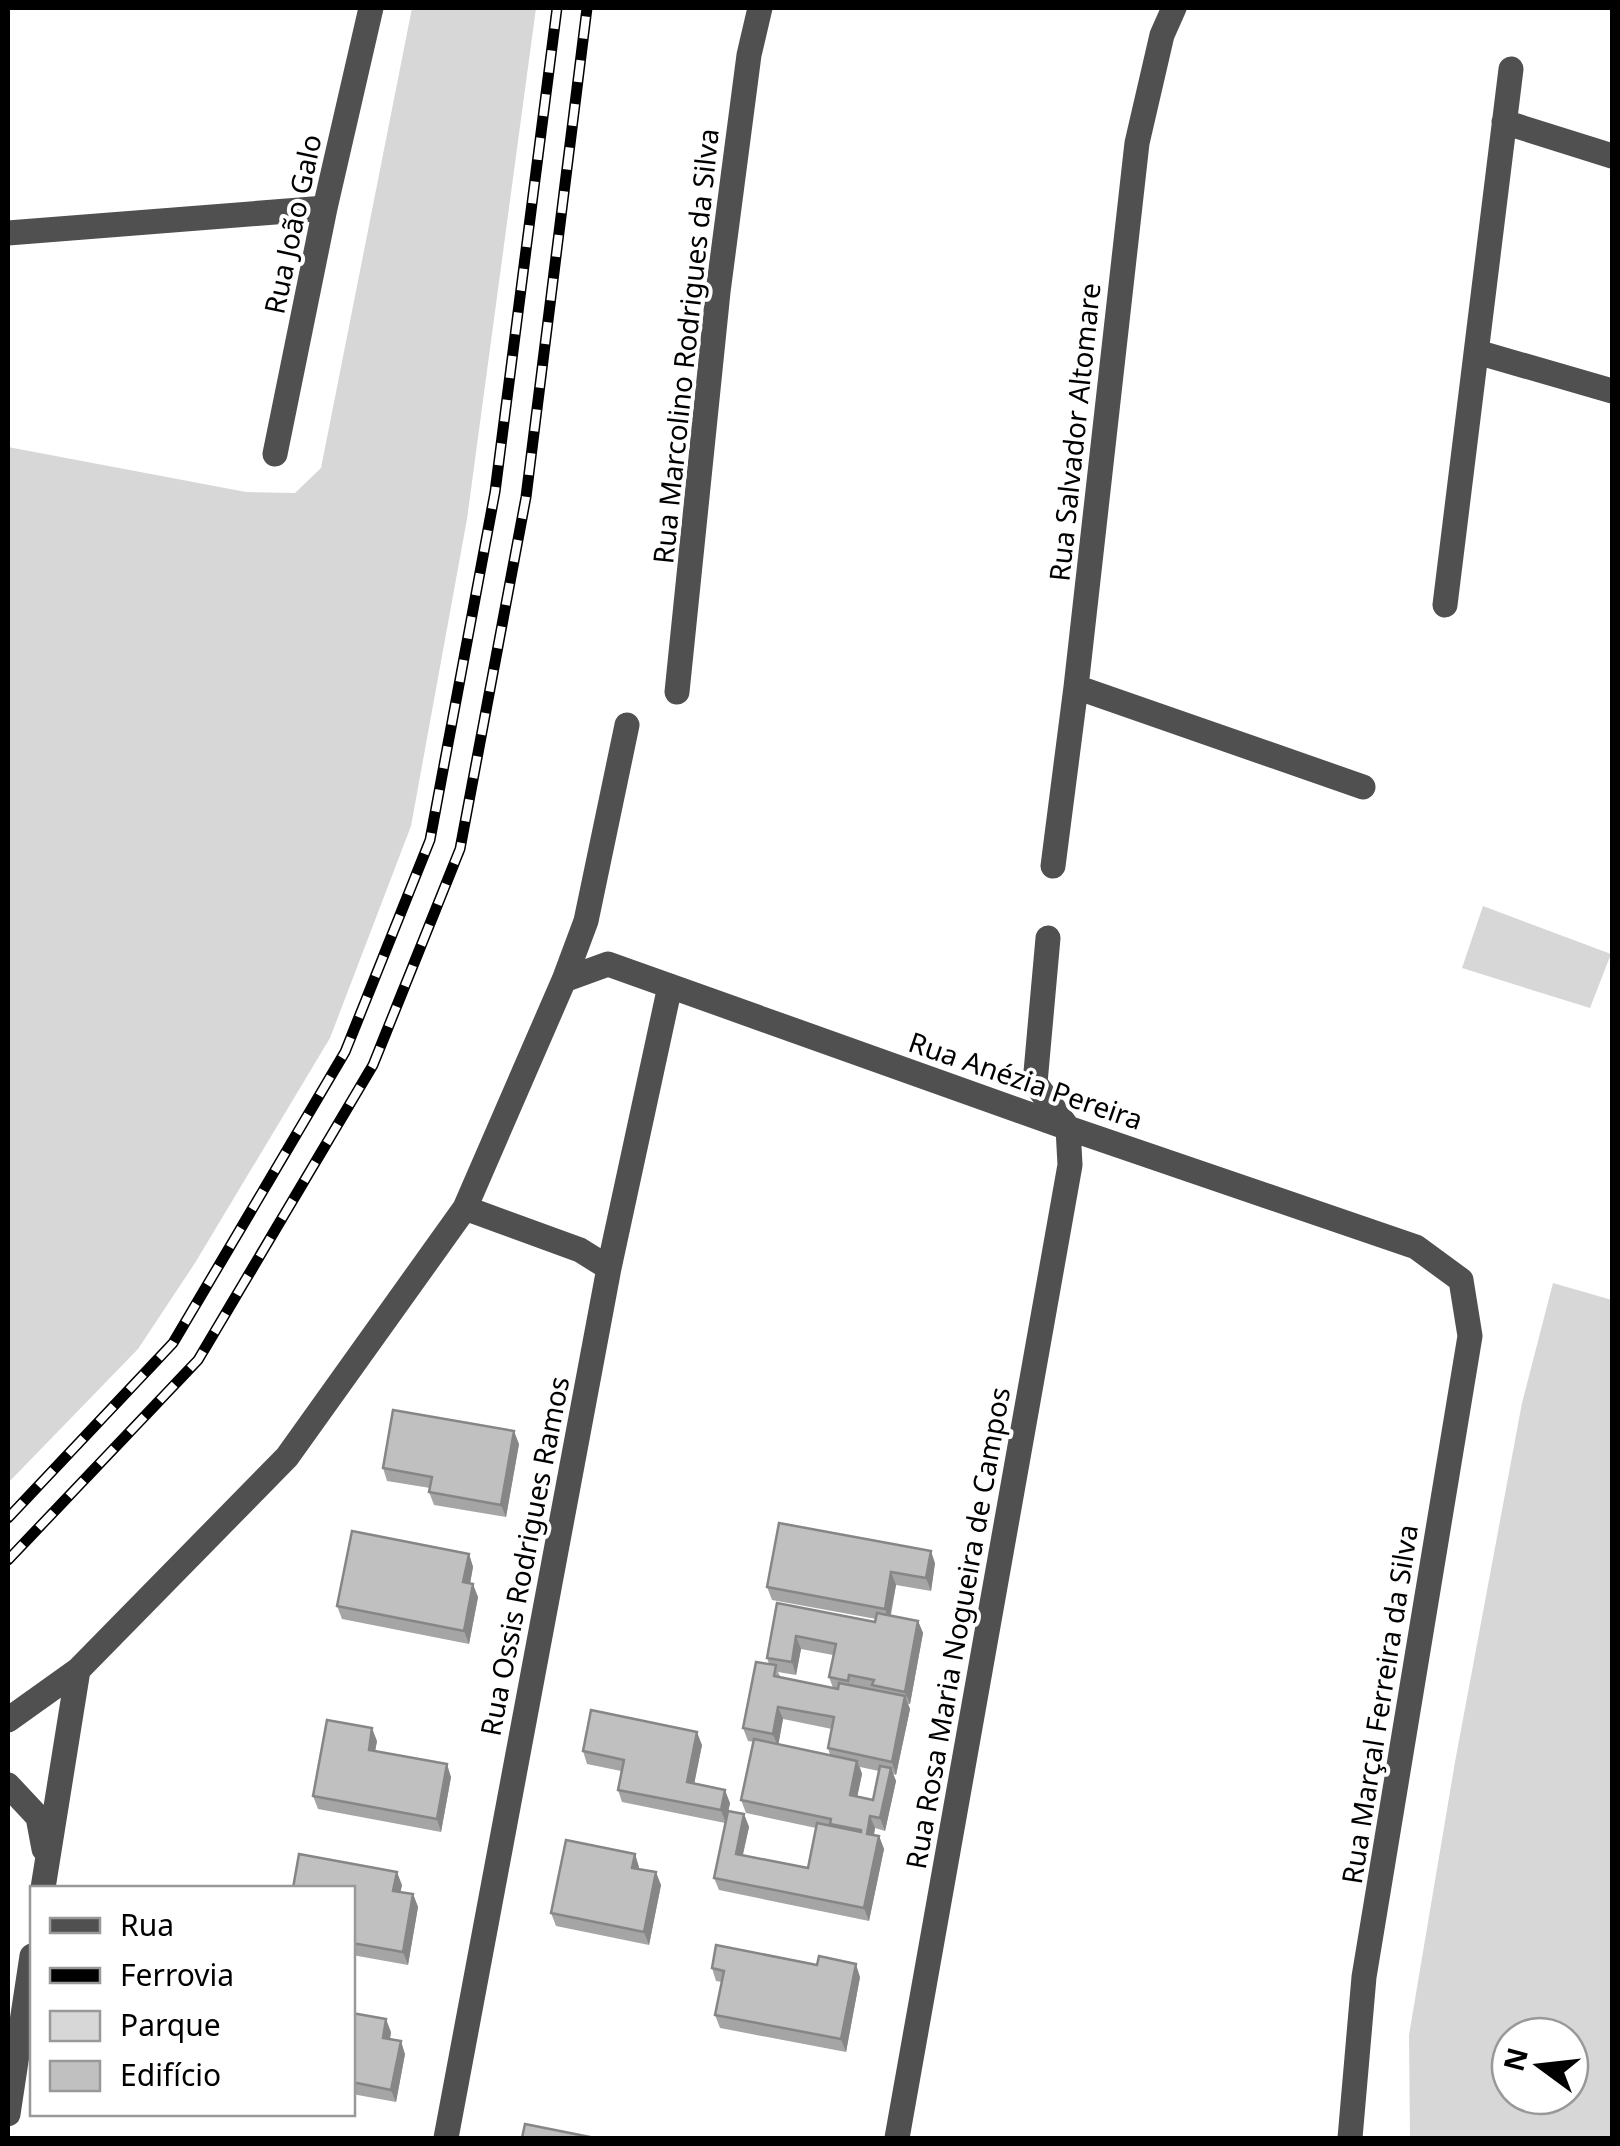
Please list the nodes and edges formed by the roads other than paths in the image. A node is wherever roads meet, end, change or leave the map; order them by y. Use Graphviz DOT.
graph roads {
  1 [pos="371,8"];
  2 [pos="760,8"];
  3 [pos="1174,8"];
  4 [pos="1511,69"];
  5 [pos="1504,122"];
  6 [pos="1612,156"];
  7 [pos="325,208"];
  8 [pos="8,233"];
  9 [pos="1477,352"];
  10 [pos="1612,392"];
  11 [pos="275,454"];
  12 [pos="1445,605"];
  13 [pos="1076,687"];
  14 [pos="677,692"];
  15 [pos="627,725"];
  16 [pos="1364,787"];
  17 [pos="1053,866"];
  18 [pos="1048,938"];
  19 [pos="564,980"];
  20 [pos="670,986"];
  21 [pos="1068,1128"];
  22 [pos="465,1208"];
  23 [pos="608,1268"];
  24 [pos="1462,1280"];
  25 [pos="78,1670"];
  26 [pos="8,1720"];
  27 [pos="8,1785"];
  28 [pos="45,1876"];
  29 [pos="30,1969"];
  30 [pos="8,2114"];
  31 [pos="446,2138"];
  32 [pos="897,2138"];
  33 [pos="1350,2138"];
  1 -- 7 [label="street, Rua João Galo"];
  2 -- 14 [label="street, Rua Marcolino Rodrigues da Silva"];
  3 -- 13 [label="street, Rua Salvador Altomare"];
  4 -- 5 [label="street"];
  5 -- 6 [label="street"];
  5 -- 9 [label="street"];
  7 -- 8 [label="street"];
  7 -- 11 [label="street, Rua João Galo"];
  9 -- 10 [label="street"];
  9 -- 12 [label="street"];
  13 -- 16 [label="street"];
  13 -- 17 [label="street, Rua Salvador Altomare"];
  15 -- 19 [label="street"];
  18 -- 21 [label="street"];
  19 -- 20 [label="street, Rua Anézia Pereira"];
  19 -- 22 [label="street"];
  20 -- 21 [label="street, Rua Anézia Pereira"];
  20 -- 23 [label="street, Rua Ossis Rodrigues Ramos"];
  21 -- 24 [label="street, Rua Anézia Pereira"];
  21 -- 32 [label="street, Rua Rosa Maria Nogueira de Campos"];
  22 -- 23 [label="street"];
  22 -- 25 [label="street"];
  23 -- 31 [label="street, Rua Ossis Rodrigues Ramos"];
  24 -- 33 [label="street, Rua Marçal Ferreira da Silva"];
  25 -- 26 [label="street"];
  25 -- 28 [label="street"];
  27 -- 28 [label="street"];
  29 -- 30 [label="street"];
}
